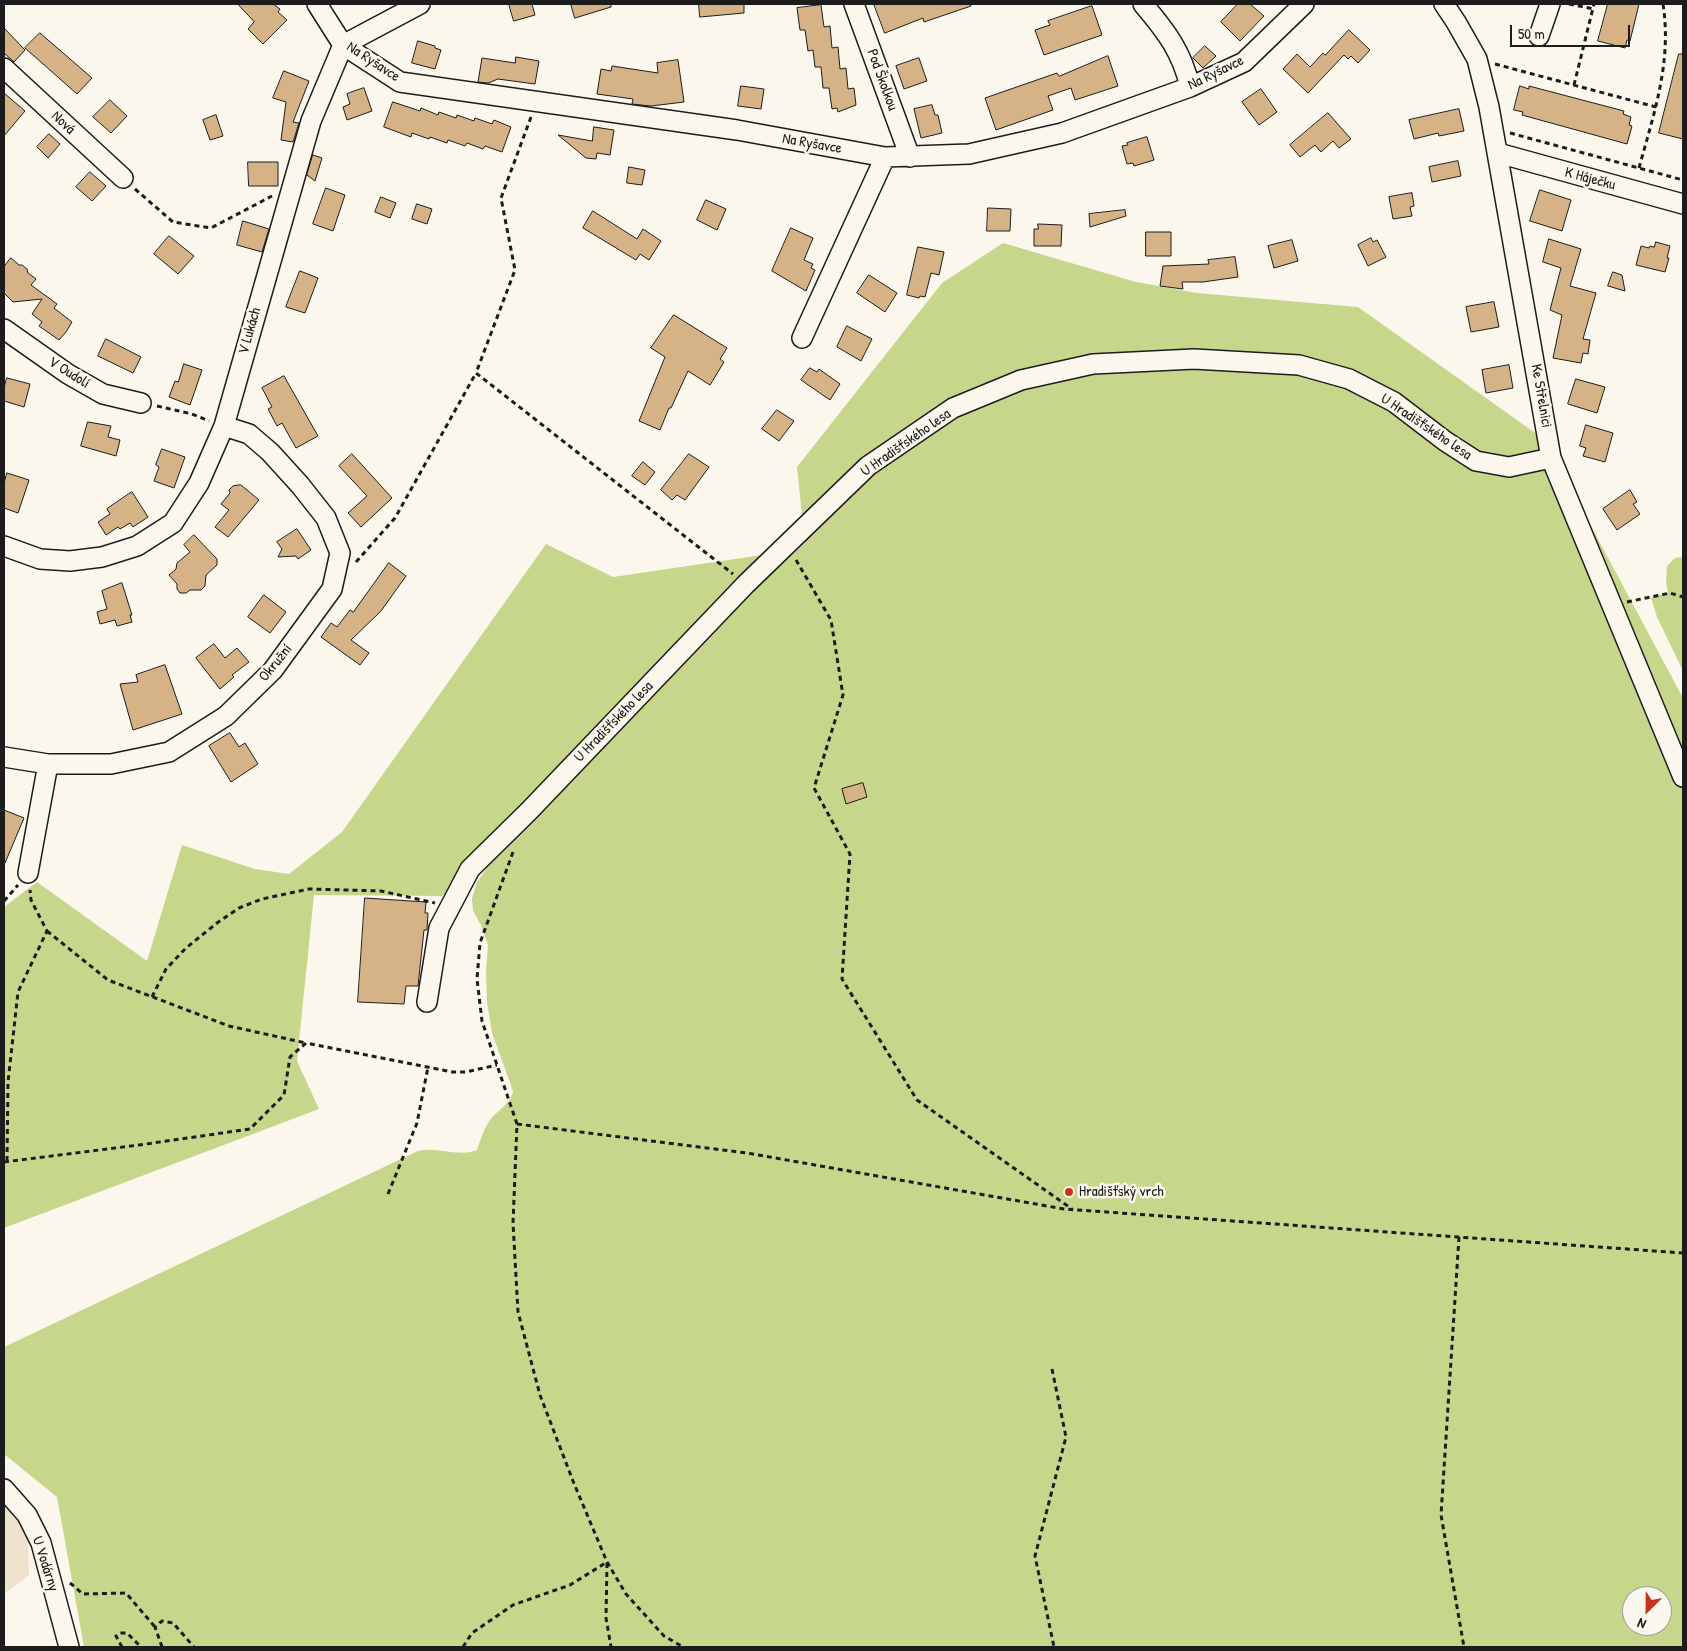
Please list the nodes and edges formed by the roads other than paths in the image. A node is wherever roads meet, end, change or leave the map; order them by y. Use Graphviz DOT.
graph roads {
  1 [pos="317,4"];
  2 [pos="420,4"];
  3 [pos="854,4"];
  4 [pos="1144,4"];
  5 [pos="1304,4"];
  6 [pos="1444,4"];
  7 [pos="1550,4"];
  8 [pos="1539,36"];
  9 [pos="343,45"];
  10 [pos="4,68"];
  11 [pos="1190,87"];
  12 [pos="1498,153"];
  13 [pos="885,157"];
  14 [pos="910,157"];
  15 [pos="123,178"];
  16 [pos="1683,204"];
  17 [pos="4,329"];
  18 [pos="802,338"];
  19 [pos="140,403"];
  20 [pos="224,426"];
  21 [pos="1552,458"];
  22 [pos="4,546"];
  23 [pos="4,756"];
  24 [pos="48,764"];
  25 [pos="1683,777"];
  26 [pos="28,873"];
  27 [pos="427,1002"];
  28 [pos="4,1489"];
  29 [pos="69,1647"];
  1 -- 9 [label="street, Na Ryšavce"];
  2 -- 9 [label="street"];
  3 -- 14 [label="street, Pod Školkou"];
  4 -- 11 [label="street"];
  5 -- 11 [label="street, Na Ryšavce"];
  6 -- 12 [label="street, Ke Střelnici"];
  7 -- 8 [label="street"];
  9 -- 13 [label="street, Na Ryšavce"];
  9 -- 20 [label="street, V Lukách"];
  10 -- 15 [label="street, Nová"];
  11 -- 14 [label="street, Na Ryšavce"];
  12 -- 16 [label="street, K Háječku"];
  12 -- 21 [label="street, Ke Střelnici"];
  13 -- 14 [label="street, Na Ryšavce"];
  13 -- 18 [label="street"];
  17 -- 19 [label="street, V Oudolí"];
  20 -- 22 [label="street, V Lukách"];
  20 -- 24 [label="street, Okružní"];
  21 -- 25 [label="street, Ke Střelnici"];
  21 -- 27 [label="street, U Hradišťského lesa"];
  23 -- 24 [label="street, Okružní"];
  24 -- 26 [label="street"];
  28 -- 29 [label="street, U Vodárny"];
}
